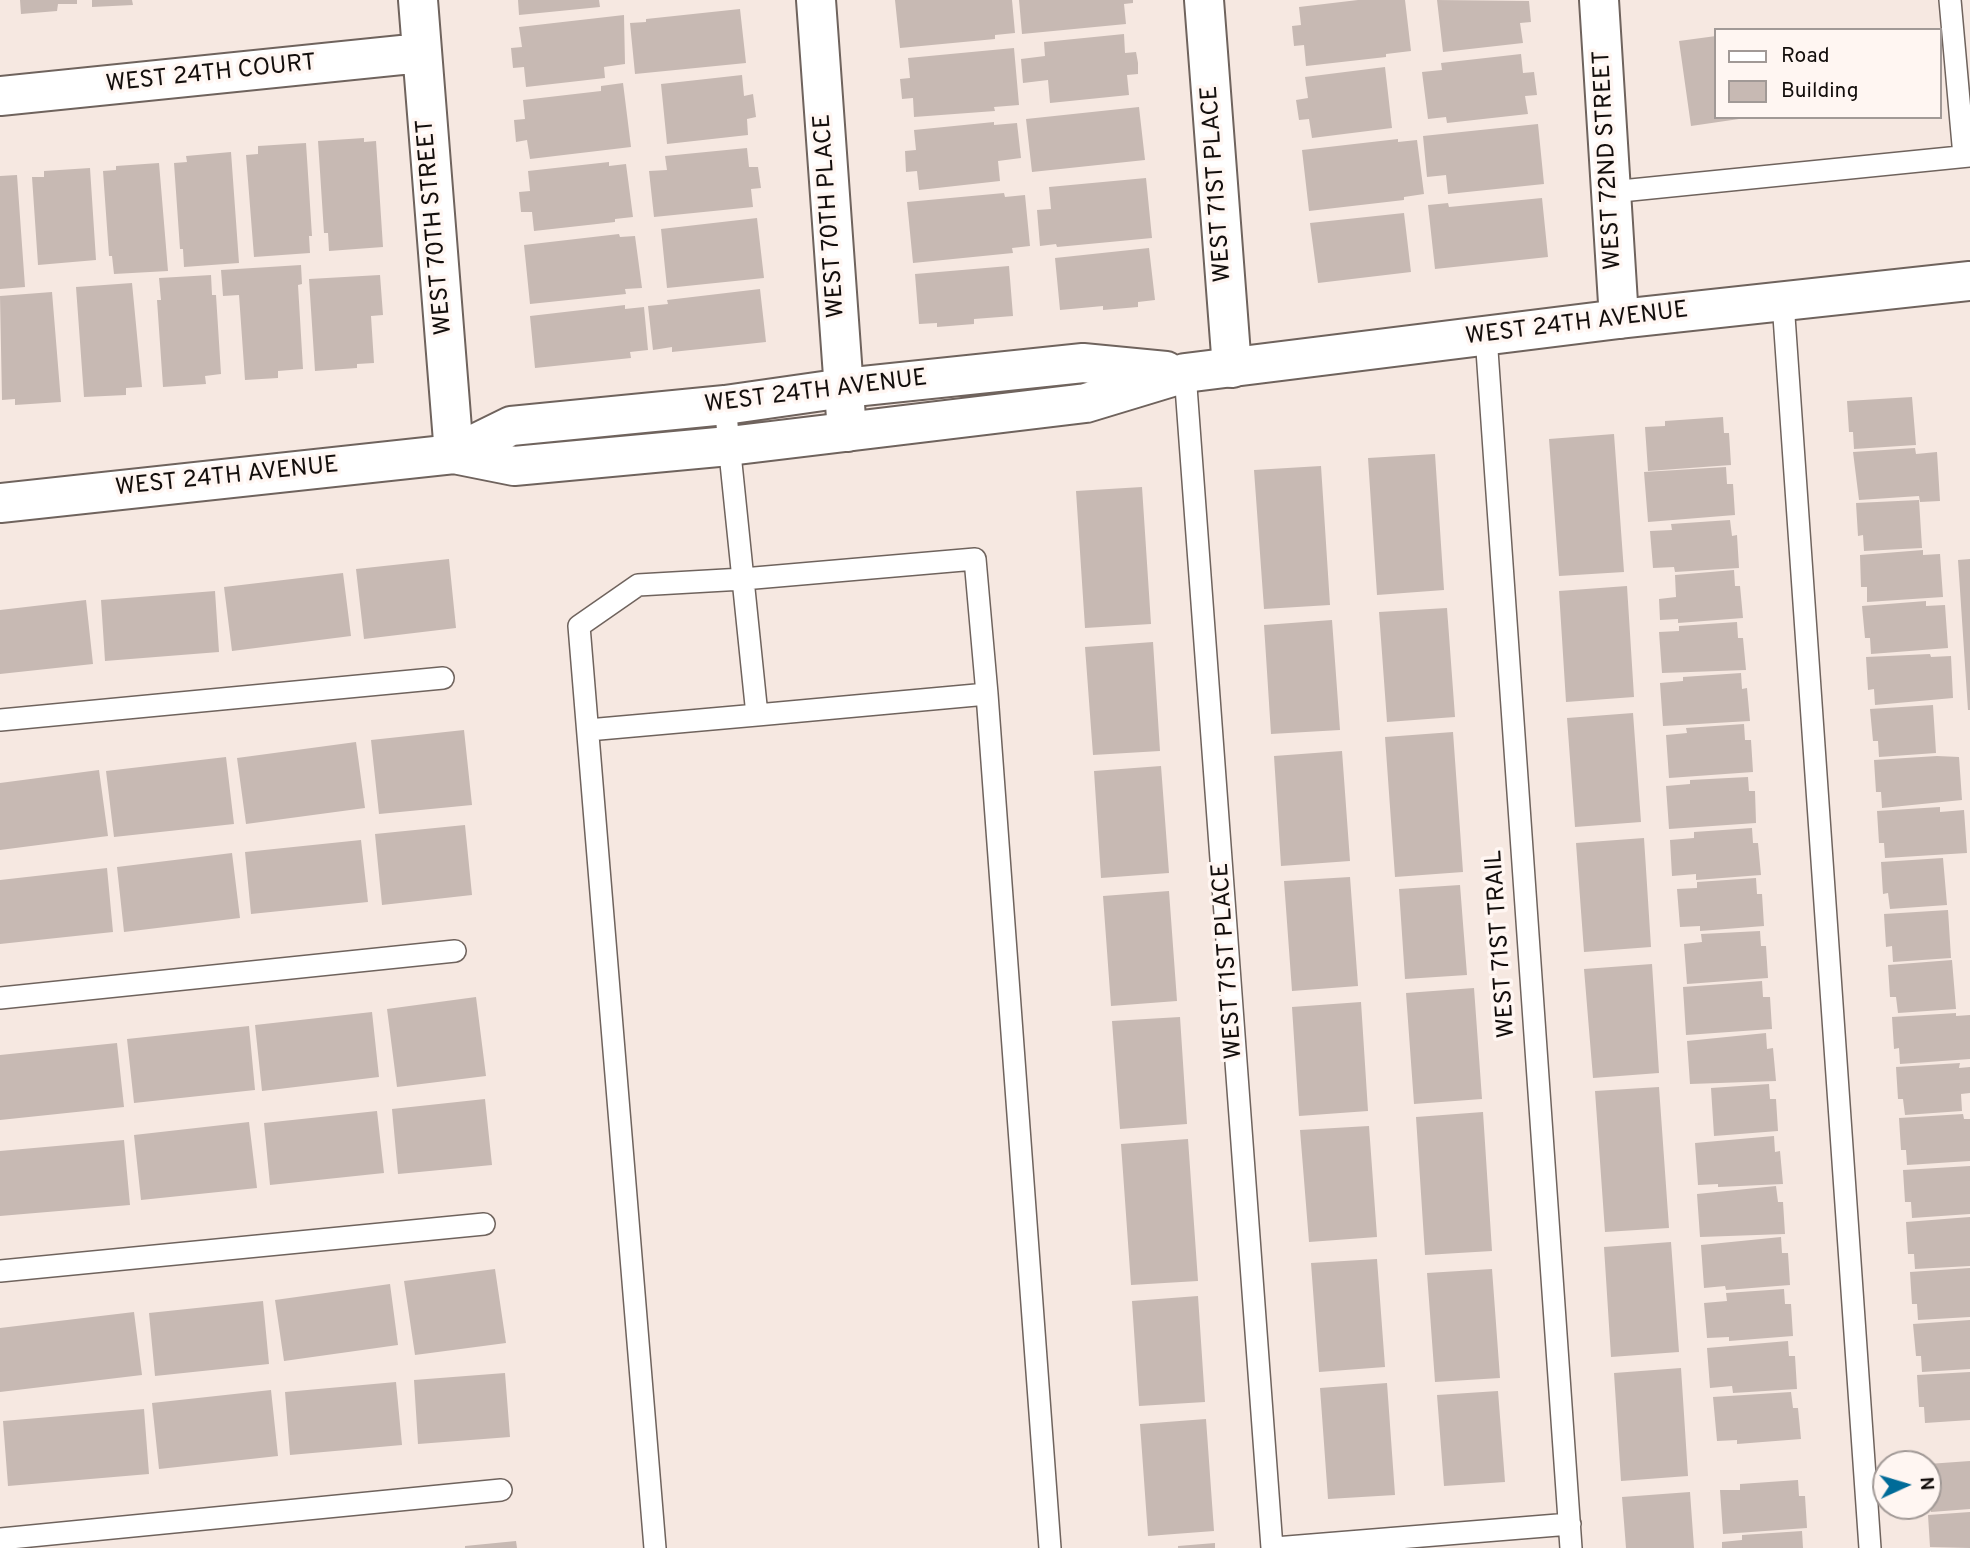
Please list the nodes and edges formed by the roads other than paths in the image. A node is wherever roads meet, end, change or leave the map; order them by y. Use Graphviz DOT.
graph roads {
  1 [pos="418,0"];
  2 [pos="816,0"];
  3 [pos="1204,0"];
  4 [pos="1599,0"];
  5 [pos="1950,0"];
  6 [pos="421,53"];
  7 [pos="0,96"];
  8 [pos="1967,156"];
  9 [pos="1611,192"];
  10 [pos="1970,281"];
  11 [pos="1783,302"];
  12 [pos="1619,319"];
  13 [pos="1486,336"];
  14 [pos="1232,368"];
  15 [pos="1185,373"];
  16 [pos="844,388"];
  17 [pos="726,405"];
  18 [pos="848,432"];
  19 [pos="729,446"];
  20 [pos="454,454"];
  21 [pos="0,503"];
  22 [pos="743,579"];
  23 [pos="443,678"];
  24 [pos="987,694"];
  25 [pos="757,715"];
  26 [pos="0,720"];
  27 [pos="587,730"];
  28 [pos="455,951"];
  29 [pos="0,998"];
  30 [pos="484,1224"];
  31 [pos="0,1271"];
  32 [pos="501,1490"];
  33 [pos="1570,1524"];
  34 [pos="0,1539"];
  35 [pos="655,1548"];
  36 [pos="1050,1548"];
  37 [pos="1274,1548"];
  38 [pos="1571,1548"];
  39 [pos="1870,1548"];
  1 -- 6 [label="street, WEST 70TH STREET"];
  2 -- 16 [label="street, WEST 70TH PLACE"];
  3 -- 14 [label="street, WEST 71ST PLACE"];
  4 -- 9 [label="street, WEST 72ND STREET"];
  5 -- 8 [label="lane"];
  6 -- 7 [label="street, WEST 24TH COURT"];
  6 -- 20 [label="street, WEST 70TH STREET"];
  8 -- 9 [label="lane"];
  9 -- 12 [label="street, WEST 72ND STREET"];
  10 -- 11 [label="street, WEST 24TH AVENUE"];
  11 -- 12 [label="street, WEST 24TH AVENUE"];
  11 -- 39 [label="lane"];
  12 -- 13 [label="street, WEST 24TH AVENUE"];
  13 -- 14 [label="street, WEST 24TH AVENUE"];
  13 -- 33 [label="lane, WEST 71ST TRAIL"];
  14 -- 15 [label="street, WEST 24TH AVENUE"];
  15 -- 16 [label="street, WEST 24TH AVENUE"];
  15 -- 18 [label="street, WEST 24TH AVENUE"];
  15 -- 37 [label="lane, WEST 71ST PLACE"];
  16 -- 17 [label="street, WEST 24TH AVENUE"];
  16 -- 18 [label="street, WEST 70TH PLACE"];
  17 -- 19 [label="lane"];
  17 -- 20 [label="street, WEST 24TH AVENUE"];
  18 -- 19 [label="street, WEST 24TH AVENUE"];
  19 -- 20 [label="street, WEST 24TH AVENUE"];
  19 -- 22 [label="lane"];
  20 -- 21 [label="street, WEST 24TH AVENUE"];
  22 -- 24 [label="lane"];
  22 -- 25 [label="lane"];
  22 -- 27 [label="lane"];
  23 -- 26 [label="lane"];
  24 -- 25 [label="lane"];
  24 -- 36 [label="lane"];
  25 -- 27 [label="lane"];
  27 -- 35 [label="lane"];
  28 -- 29 [label="lane"];
  30 -- 31 [label="lane"];
  32 -- 34 [label="lane"];
  33 -- 37 [label="lane"];
  33 -- 38 [label="lane, WEST 71ST TRAIL"];
}
